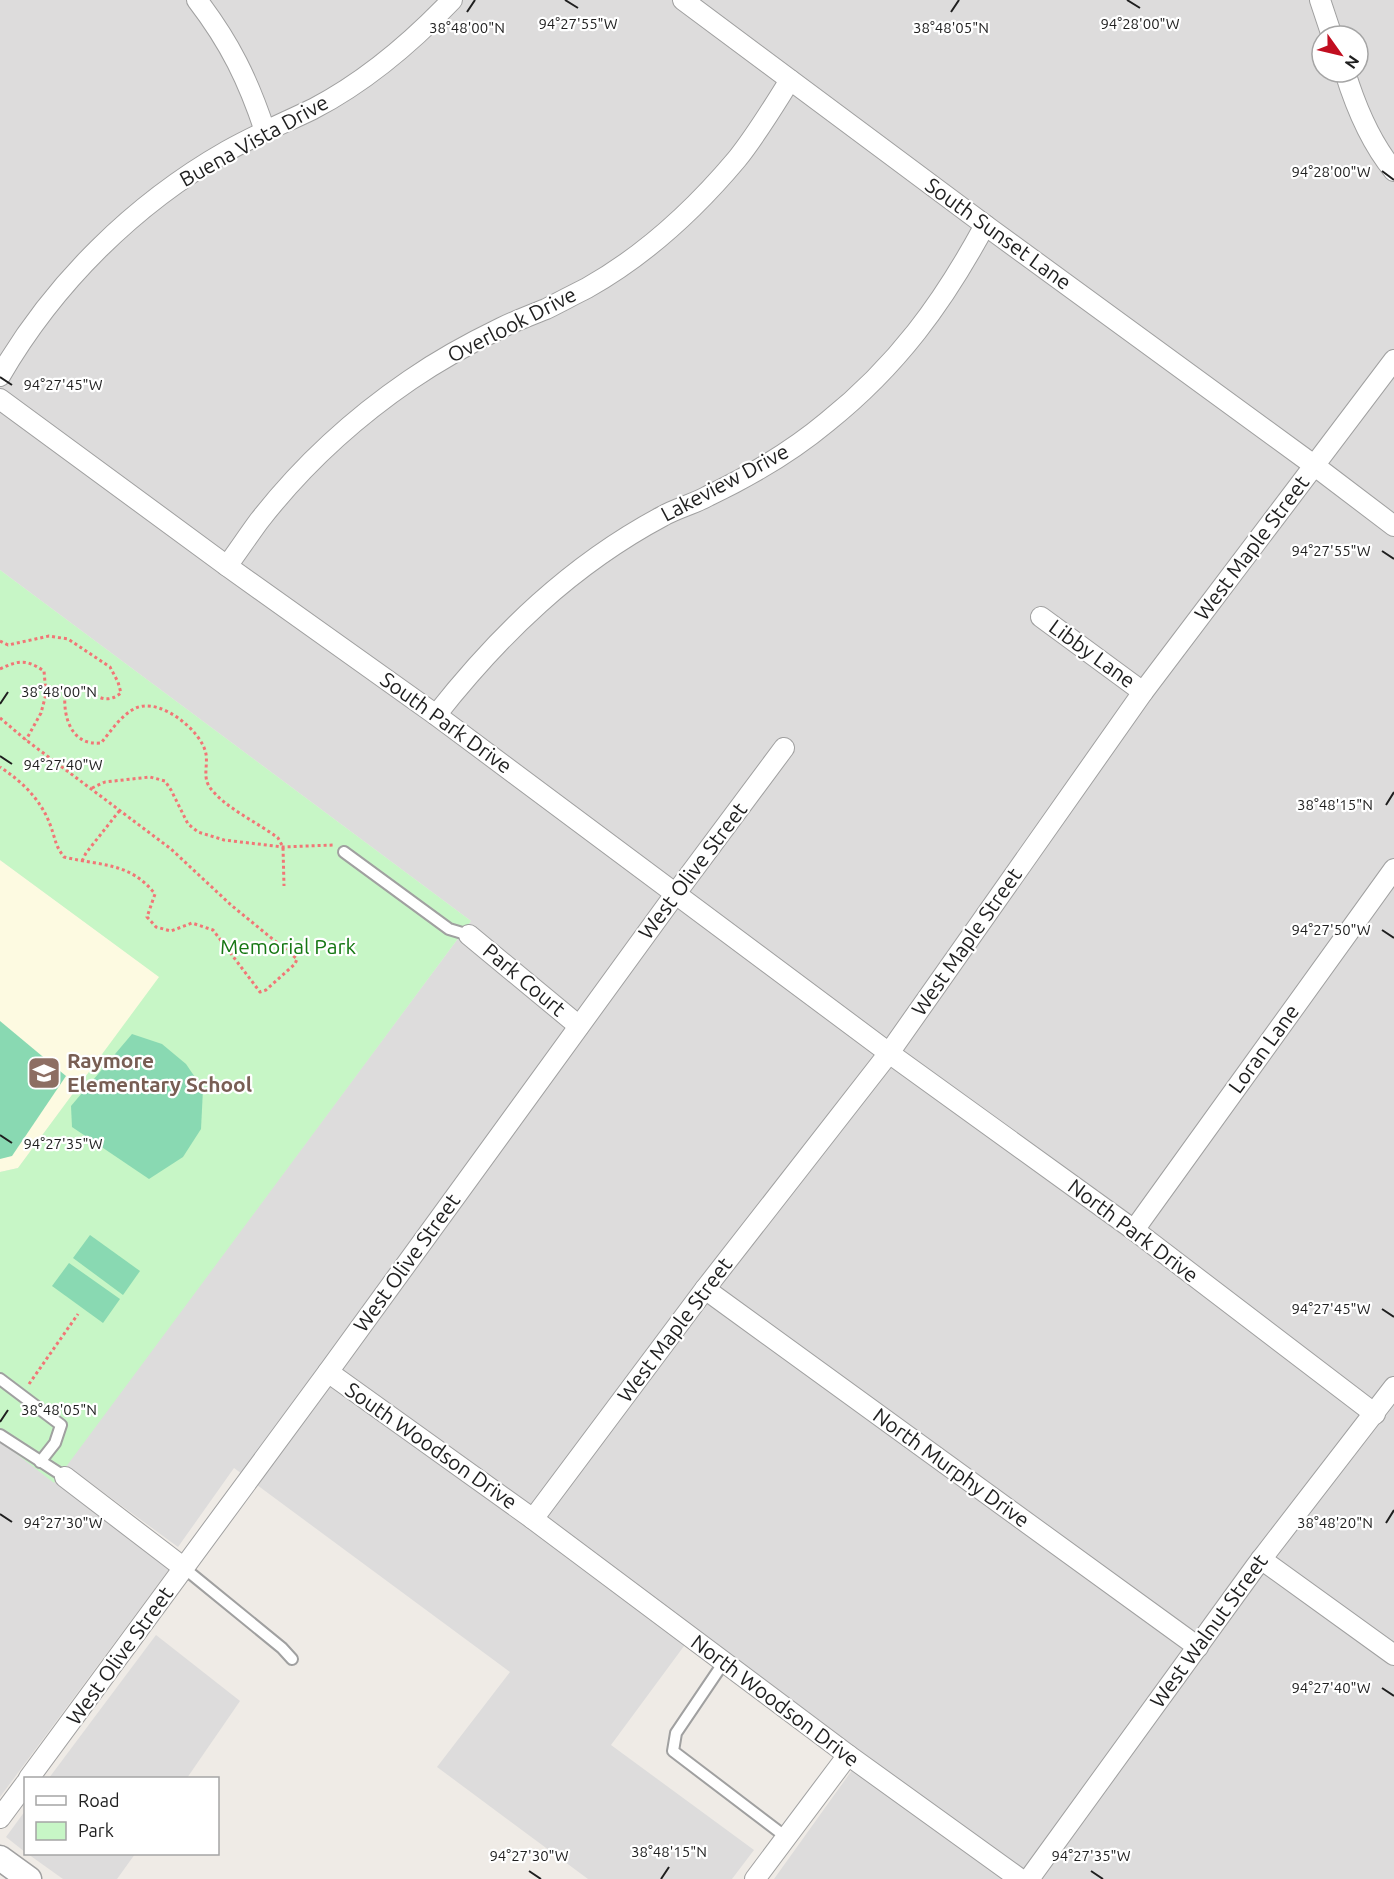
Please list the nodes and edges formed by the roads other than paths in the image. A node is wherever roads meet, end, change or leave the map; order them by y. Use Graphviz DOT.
graph roads {
  1 [pos="197,0"];
  2 [pos="452,0"];
  3 [pos="683,0"];
  4 [pos="1320,0"];
  5 [pos="1328,24"];
  6 [pos="790,80"];
  7 [pos="1349,84"];
  8 [pos="265,131"];
  9 [pos="1394,171"];
  10 [pos="985,225"];
  11 [pos="1394,360"];
  12 [pos="0,376"];
  13 [pos="0,399"];
  14 [pos="1315,466"];
  15 [pos="1394,526"];
  16 [pos="227,566"];
  17 [pos="1041,617"];
  18 [pos="1143,692"];
  19 [pos="436,715"];
  20 [pos="784,748"];
  21 [pos="344,852"];
  22 [pos="1394,869"];
  23 [pos="676,893"];
  24 [pos="469,934"];
  25 [pos="579,1026"];
  26 [pos="889,1053"];
  27 [pos="1134,1230"];
  28 [pos="705,1289"];
  29 [pos="328,1372"];
  30 [pos="0,1379"];
  31 [pos="1394,1387"];
  32 [pos="1375,1414"];
  33 [pos="0,1435"];
  34 [pos="40,1462"];
  35 [pos="65,1477"];
  36 [pos="534,1519"];
  37 [pos="1261,1560"];
  38 [pos="184,1568"];
  39 [pos="1198,1647"];
  40 [pos="1394,1655"];
  41 [pos="292,1659"];
  42 [pos="724,1662"];
  43 [pos="848,1755"];
  44 [pos="30,1777"];
  45 [pos="24,1786"];
  46 [pos="0,1818"];
  47 [pos="786,1838"];
  48 [pos="0,1858"];
  49 [pos="29,1879"];
  50 [pos="755,1879"];
  51 [pos="1020,1879"];
  52 [pos="1029,1879"];
  1 -- 8 [label="street"];
  2 -- 8 [label="street, Buena Vista Drive"];
  3 -- 6 [label="street, South Sunset Lane"];
  4 -- 5 [label="street"];
  6 -- 10 [label="street, South Sunset Lane"];
  6 -- 16 [label="street, Overlook Drive"];
  7 -- 9 [label="street"];
  8 -- 12 [label="street, Buena Vista Drive"];
  10 -- 14 [label="street, South Sunset Lane"];
  10 -- 19 [label="street, Lakeview Drive"];
  11 -- 14 [label="street, West Maple Street"];
  13 -- 16 [label="street, South Park Drive"];
  14 -- 15 [label="street, South Sunset Lane"];
  14 -- 18 [label="street, West Maple Street"];
  16 -- 19 [label="street, South Park Drive"];
  17 -- 18 [label="street, Libby Lane"];
  18 -- 26 [label="street, West Maple Street"];
  19 -- 23 [label="street, South Park Drive"];
  20 -- 23 [label="street, West Olive Street"];
  21 -- 24 [label="lane"];
  22 -- 27 [label="street, Loran Lane"];
  23 -- 25 [label="street, West Olive Street"];
  23 -- 26 [label="street, South Park Drive"];
  24 -- 25 [label="street, Park Court"];
  25 -- 29 [label="street, West Olive Street"];
  26 -- 27 [label="street, North Park Drive"];
  26 -- 28 [label="street, West Maple Street"];
  27 -- 32 [label="street, North Park Drive"];
  28 -- 36 [label="street, West Maple Street"];
  28 -- 39 [label="street, North Murphy Drive"];
  29 -- 36 [label="street, South Woodson Drive"];
  29 -- 38 [label="street, West Olive Street"];
  30 -- 34 [label="lane"];
  31 -- 32 [label="street, West Walnut Street"];
  32 -- 37 [label="street, West Walnut Street"];
  33 -- 34 [label="lane"];
  34 -- 35 [label="lane"];
  35 -- 38 [label="street"];
  36 -- 42 [label="street, North Woodson Drive"];
  37 -- 39 [label="street, West Walnut Street"];
  37 -- 40 [label="street"];
  38 -- 41 [label="lane"];
  38 -- 44 [label="street, West Olive Street"];
  39 -- 52 [label="street, West Walnut Street"];
  42 -- 43 [label="street, North Woodson Drive"];
  42 -- 47 [label="lane"];
  43 -- 47 [label="street"];
  43 -- 51 [label="street, North Woodson Drive"];
  45 -- 46 [label="street"];
  47 -- 50 [label="street"];
  48 -- 49 [label="street"];
}
